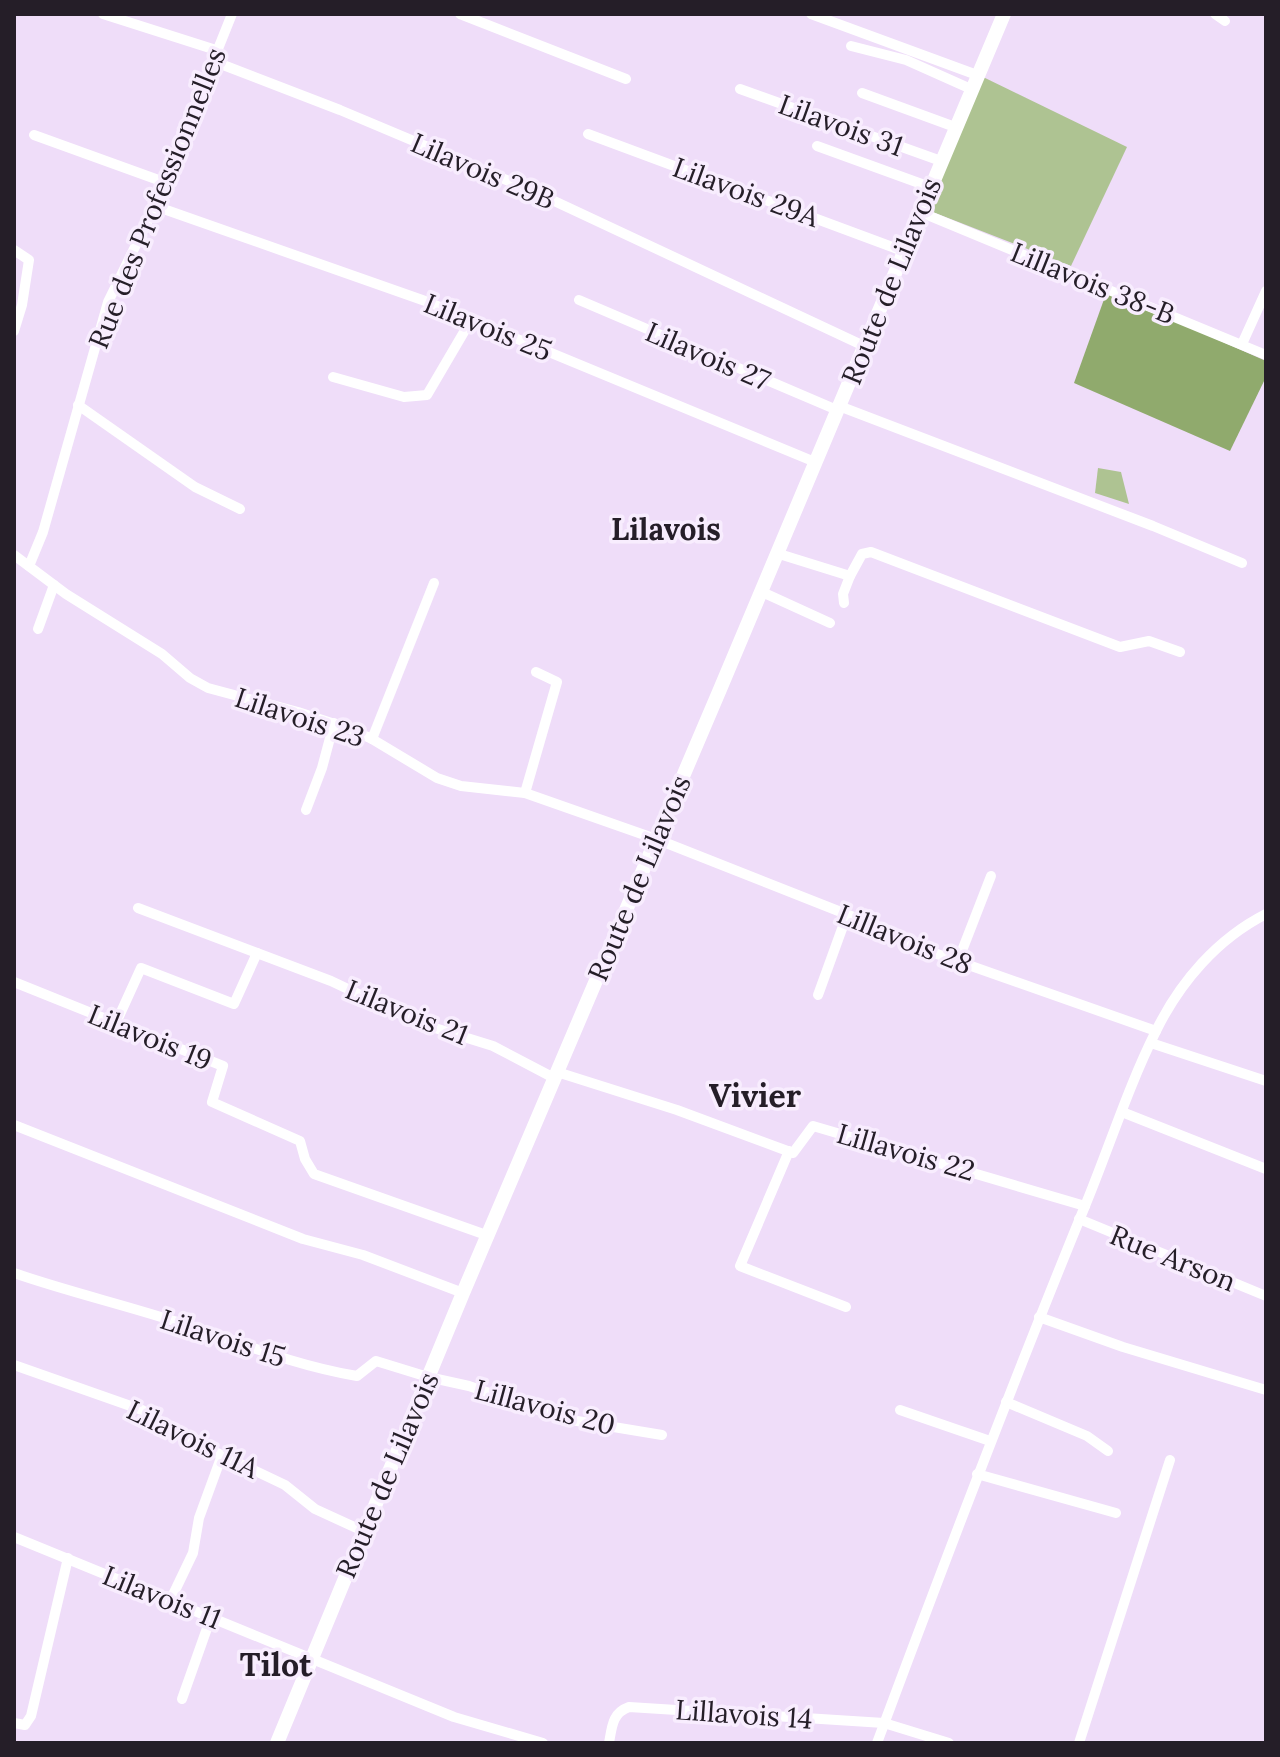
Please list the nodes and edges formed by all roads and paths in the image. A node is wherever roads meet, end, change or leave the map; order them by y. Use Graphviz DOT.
graph roads {
  1 [pos="103,14"];
  2 [pos="232,14"];
  3 [pos="460,14"];
  4 [pos="811,14"];
  5 [pos="1004,14"];
  6 [pos="1215,14"];
  7 [pos="1225,21"];
  8 [pos="851,46"];
  9 [pos="216,50"];
  10 [pos="626,79"];
  11 [pos="974,82"];
  12 [pos="740,89"];
  13 [pos="862,93"];
  14 [pos="955,127"];
  15 [pos="588,134"];
  16 [pos="34,135"];
  17 [pos="817,146"];
  18 [pos="941,161"];
  19 [pos="164,182"];
  20 [pos="930,187"];
  21 [pos="155,206"];
  22 [pos="920,212"];
  23 [pos="14,250"];
  24 [pos="903,251"];
  25 [pos="1266,291"];
  26 [pos="579,300"];
  27 [pos="471,320"];
  28 [pos="14,331"];
  29 [pos="1242,344"];
  30 [pos="864,346"];
  31 [pos="1266,355"];
  32 [pos="333,377"];
  33 [pos="78,405"];
  34 [pos="838,408"];
  35 [pos="815,462"];
  36 [pos="240,509"];
  37 [pos="776,553"];
  38 [pos="14,555"];
  39 [pos="1242,563"];
  40 [pos="29,566"];
  41 [pos="850,576"];
  42 [pos="434,583"];
  43 [pos="54,585"];
  44 [pos="760,591"];
  45 [pos="844,603"];
  46 [pos="830,623"];
  47 [pos="38,629"];
  48 [pos="1180,652"];
  49 [pos="536,672"];
  50 [pos="334,723"];
  51 [pos="372,739"];
  52 [pos="525,793"];
  53 [pos="306,810"];
  54 [pos="656,839"];
  55 [pos="991,876"];
  56 [pos="138,908"];
  57 [pos="1266,914"];
  58 [pos="847,915"];
  59 [pos="257,953"];
  60 [pos="958,961"];
  61 [pos="14,982"];
  62 [pos="818,995"];
  63 [pos="116,1023"];
  64 [pos="1156,1031"];
  65 [pos="1151,1043"];
  66 [pos="555,1075"];
  67 [pos="1266,1081"];
  68 [pos="1122,1112"];
  69 [pos="14,1125"];
  70 [pos="789,1151"];
  71 [pos="1266,1169"];
  72 [pos="1085,1206"];
  73 [pos="1079,1219"];
  74 [pos="489,1236"];
  75 [pos="14,1273"];
  76 [pos="463,1293"];
  77 [pos="1266,1296"];
  78 [pos="846,1307"];
  79 [pos="1039,1317"];
  80 [pos="14,1365"];
  81 [pos="428,1377"];
  82 [pos="1266,1390"];
  83 [pos="1006,1402"];
  84 [pos="900,1410"];
  85 [pos="662,1435"];
  86 [pos="990,1441"];
  87 [pos="1108,1451"];
  88 [pos="222,1455"];
  89 [pos="1170,1460"];
  90 [pos="977,1474"];
  91 [pos="1116,1513"];
  92 [pos="363,1531"];
  93 [pos="14,1537"];
  94 [pos="68,1558"];
  95 [pos="170,1601"];
  96 [pos="211,1617"];
  97 [pos="310,1659"];
  98 [pos="182,1699"];
  99 [pos="884,1723"];
  100 [pos="20,1724"];
  101 [pos="277,1743"];
  102 [pos="543,1743"];
  103 [pos="609,1743"];
  104 [pos="877,1743"];
  105 [pos="949,1743"];
  106 [pos="1079,1743"];
  1 -- 9 [label="street, Lilavois 29B"];
  2 -- 9 [label="street, Rue des Professionnelles"];
  3 -- 10 [label="street"];
  4 -- 11 [label="street"];
  5 -- 11 [label="main road, Route de Lilavois"];
  6 -- 7 [label="street"];
  8 -- 11 [label="street"];
  9 -- 19 [label="street, Rue des Professionnelles"];
  9 -- 30 [label="street, Lilavois 29B"];
  11 -- 14 [label="main road, Route de Lilavois"];
  12 -- 18 [label="street, Lilavois 31"];
  13 -- 14 [label="street"];
  14 -- 18 [label="main road, Route de Lilavois"];
  15 -- 24 [label="street, Lilavois 29A"];
  16 -- 19 [label="street"];
  17 -- 20 [label="street"];
  18 -- 20 [label="main road, Route de Lilavois"];
  19 -- 21 [label="street, Rue des Professionnelles"];
  20 -- 22 [label="main road, Route de Lilavois"];
  21 -- 27 [label="street, Lilavois 25"];
  21 -- 33 [label="street, Rue des Professionnelles"];
  22 -- 24 [label="main road, Route de Lilavois"];
  22 -- 29 [label="street, Lillavois 38-B"];
  23 -- 28 [label="street"];
  24 -- 30 [label="main road, Route de Lilavois"];
  25 -- 29 [label="street"];
  26 -- 34 [label="street, Lilavois 27"];
  27 -- 32 [label="street"];
  27 -- 35 [label="street, Lilavois 25"];
  29 -- 31 [label="street, Lillavois 38-B"];
  30 -- 34 [label="main road, Route de Lilavois"];
  33 -- 36 [label="street"];
  33 -- 40 [label="street, Rue des Professionnelles"];
  34 -- 35 [label="main road, Route de Lilavois"];
  34 -- 39 [label="street, Lilavois 27"];
  35 -- 37 [label="main road, Route de Lilavois"];
  37 -- 41 [label="street"];
  37 -- 44 [label="main road, Route de Lilavois"];
  38 -- 40 [label="street, Lilavois 23"];
  40 -- 43 [label="street, Lilavois 23"];
  41 -- 45 [label="street"];
  41 -- 48 [label="street"];
  42 -- 51 [label="street"];
  43 -- 47 [label="street"];
  43 -- 50 [label="street, Lilavois 23"];
  44 -- 46 [label="street"];
  44 -- 54 [label="main road, Route de Lilavois"];
  49 -- 52 [label="street"];
  50 -- 51 [label="street, Lilavois 23"];
  50 -- 53 [label="street"];
  51 -- 52 [label="street, Lilavois 23"];
  52 -- 54 [label="street, Lilavois 23"];
  54 -- 58 [label="street, Lillavois 28"];
  54 -- 66 [label="main road, Route de Lilavois"];
  55 -- 60 [label="street"];
  56 -- 59 [label="street, Lilavois 21"];
  57 -- 64 [label="street"];
  58 -- 60 [label="street, Lillavois 28"];
  58 -- 62 [label="street"];
  59 -- 63 [label="street"];
  59 -- 66 [label="street, Lilavois 21"];
  60 -- 64 [label="street, Lillavois 28"];
  61 -- 63 [label="street, Lilavois 19"];
  63 -- 74 [label="street, Lilavois 19"];
  64 -- 65 [label="street"];
  65 -- 67 [label="street"];
  65 -- 68 [label="street"];
  66 -- 70 [label="street"];
  66 -- 74 [label="main road, Route de Lilavois"];
  68 -- 71 [label="street"];
  68 -- 72 [label="street"];
  69 -- 76 [label="street"];
  70 -- 72 [label="street, Lillavois 22"];
  70 -- 78 [label="street"];
  72 -- 73 [label="street"];
  73 -- 77 [label="street, Rue Arson"];
  73 -- 79 [label="street"];
  74 -- 76 [label="main road, Route de Lilavois"];
  75 -- 81 [label="street, Lilavois 15"];
  76 -- 81 [label="main road, Route de Lilavois"];
  79 -- 82 [label="street"];
  79 -- 83 [label="street"];
  80 -- 88 [label="street, Lilavois 11A"];
  81 -- 85 [label="street, Lillavois 20"];
  81 -- 92 [label="main road, Route de Lilavois"];
  83 -- 86 [label="street"];
  83 -- 87 [label="street"];
  84 -- 86 [label="street"];
  86 -- 90 [label="street"];
  88 -- 92 [label="street, Lilavois 11A"];
  88 -- 95 [label="street"];
  89 -- 106 [label="street"];
  90 -- 91 [label="street"];
  90 -- 99 [label="street"];
  92 -- 97 [label="main road, Route de Lilavois"];
  93 -- 94 [label="street, Lilavois 11"];
  94 -- 95 [label="street, Lilavois 11"];
  94 -- 100 [label="street"];
  95 -- 96 [label="street, Lilavois 11"];
  96 -- 97 [label="street, Lilavois 11"];
  96 -- 98 [label="street"];
  97 -- 101 [label="main road, Route de Lilavois"];
  97 -- 102 [label="street"];
  99 -- 103 [label="street, Lillavois 14"];
  99 -- 104 [label="street"];
  99 -- 105 [label="street, Lillavois 14"];
}
